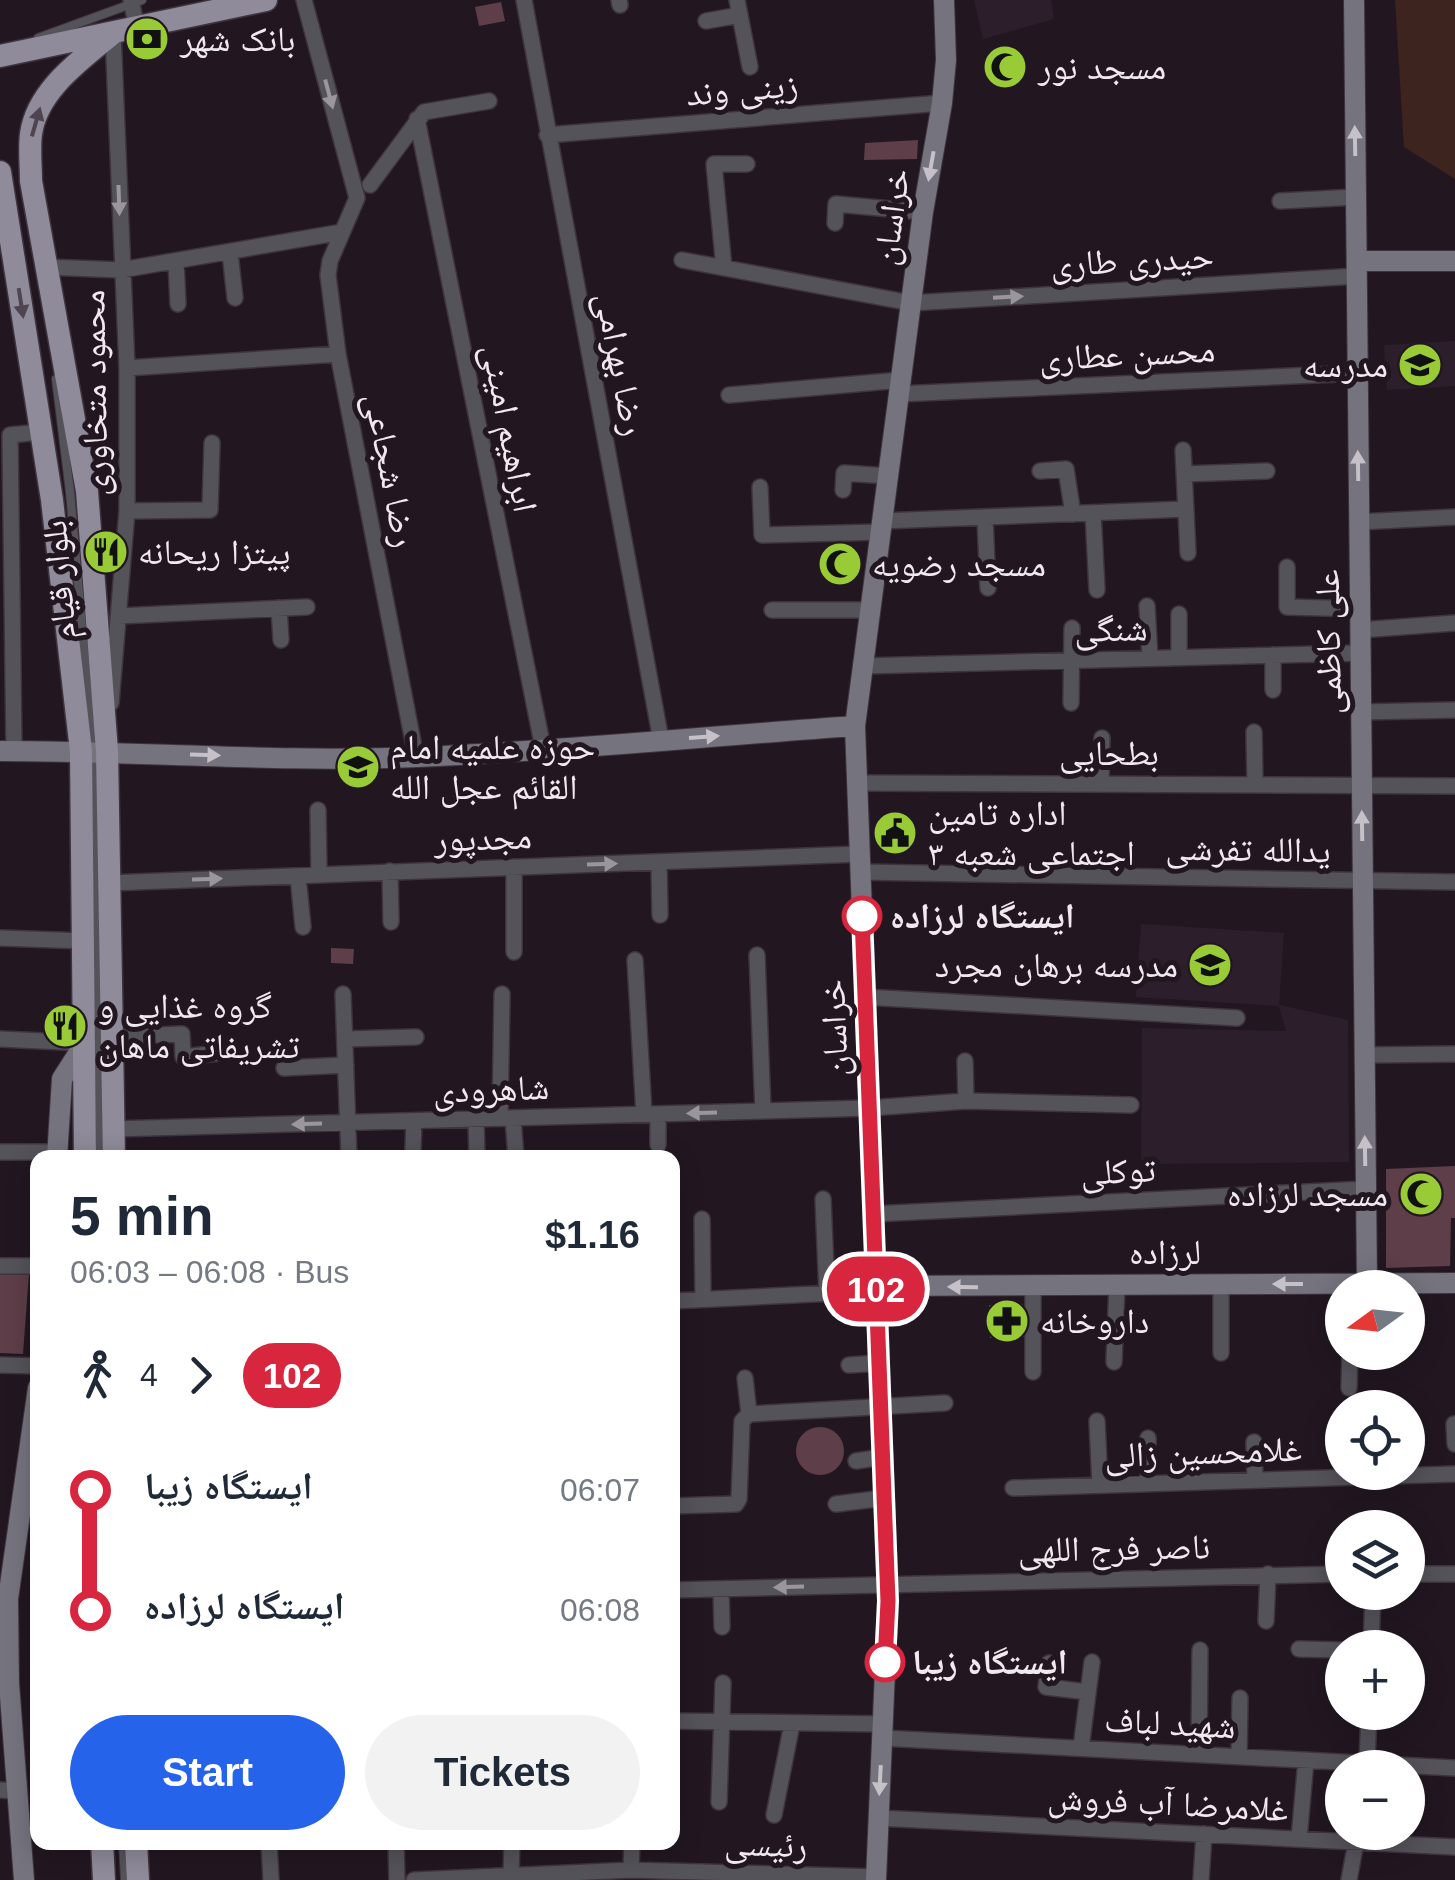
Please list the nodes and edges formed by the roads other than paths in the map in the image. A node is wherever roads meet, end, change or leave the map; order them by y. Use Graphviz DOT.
graph roads {
  1 [pos="266,0"];
  2 [pos="304,0"];
  3 [pos="524,0"];
  4 [pos="944,0"];
  5 [pos="1354,0"];
  6 [pos="135,1"];
  7 [pos="739,7"];
  8 [pos="706,21"];
  9 [pos="137,28"];
  10 [pos="113,33"];
  11 [pos="0,54"];
  12 [pos="750,68"];
  13 [pos="490,101"];
  14 [pos="942,102"];
  15 [pos="417,119"];
  16 [pos="547,136"];
  17 [pos="748,164"];
  18 [pos="0,172"];
  19 [pos="31,181"];
  20 [pos="370,185"];
  21 [pos="1356,196"];
  22 [pos="1280,202"];
  23 [pos="923,212"];
  24 [pos="835,223"];
  25 [pos="342,232"];
  26 [pos="230,253"];
  27 [pos="7,257"];
  28 [pos="682,260"];
  29 [pos="176,262"];
  30 [pos="1455,262"];
  31 [pos="47,267"];
  32 [pos="724,268"];
  33 [pos="1356,269"];
  34 [pos="121,270"];
  35 [pos="235,298"];
  36 [pos="911,303"];
  37 [pos="178,304"];
  38 [pos="338,354"];
  39 [pos="127,368"];
  40 [pos="1358,373"];
  41 [pos="900,387"];
  42 [pos="729,395"];
  43 [pos="41,432"];
  44 [pos="212,443"];
  45 [pos="1183,450"];
  46 [pos="1267,470"];
  47 [pos="1040,472"];
  48 [pos="1184,474"];
  49 [pos="888,476"];
  50 [pos="760,487"];
  51 [pos="843,490"];
  52 [pos="1186,509"];
  53 [pos="127,511"];
  54 [pos="1092,513"];
  55 [pos="1073,514"];
  56 [pos="1455,517"];
  57 [pos="985,518"];
  58 [pos="1359,522"];
  59 [pos="882,526"];
  60 [pos="1188,553"];
  61 [pos="1287,567"];
  62 [pos="988,588"];
  63 [pos="1097,590"];
  64 [pos="1147,606"];
  65 [pos="307,607"];
  66 [pos="279,608"];
  67 [pos="772,610"];
  68 [pos="870,610"];
  69 [pos="1179,614"];
  70 [pos="119,616"];
  71 [pos="1360,619"];
  72 [pos="1455,622"];
  73 [pos="1072,628"];
  74 [pos="280,640"];
  75 [pos="1360,652"];
  76 [pos="1273,655"];
  77 [pos="1179,657"];
  78 [pos="1150,658"];
  79 [pos="1070,660"];
  80 [pos="863,666"];
  81 [pos="1273,690"];
  82 [pos="1071,703"];
  83 [pos="1455,710"];
  84 [pos="1361,712"];
  85 [pos="855,726"];
  86 [pos="1254,732"];
  87 [pos="1102,738"];
  88 [pos="661,740"];
  89 [pos="544,748"];
  90 [pos="7,751"];
  91 [pos="94,751"];
  92 [pos="416,757"];
  93 [pos="1101,783"];
  94 [pos="1254,783"];
  95 [pos="1362,783"];
  96 [pos="857,784"];
  97 [pos="1455,786"];
  98 [pos="318,810"];
  99 [pos="659,863"];
  100 [pos="860,863"];
  101 [pos="514,867"];
  102 [pos="390,872"];
  103 [pos="319,875"];
  104 [pos="298,876"];
  105 [pos="1363,881"];
  106 [pos="1455,882"];
  107 [pos="110,883"];
  108 [pos="660,915"];
  109 [pos="391,922"];
  110 [pos="303,927"];
  111 [pos="0,938"];
  112 [pos="85,941"];
  113 [pos="514,952"];
  114 [pos="757,955"];
  115 [pos="635,960"];
  116 [pos="343,994"];
  117 [pos="502,994"];
  118 [pos="865,997"];
  119 [pos="183,1014"];
  120 [pos="1237,1018"];
  121 [pos="182,1034"];
  122 [pos="112,1037"];
  123 [pos="416,1037"];
  124 [pos="0,1039"];
  125 [pos="344,1040"];
  126 [pos="85,1043"];
  127 [pos="219,1053"];
  128 [pos="1455,1054"];
  129 [pos="1364,1055"];
  130 [pos="965,1060"];
  131 [pos="346,1064"];
  132 [pos="284,1068"];
  133 [pos="966,1101"];
  134 [pos="1131,1105"];
  135 [pos="870,1108"];
  136 [pos="763,1111"];
  137 [pos="651,1114"];
  138 [pos="476,1118"];
  139 [pos="506,1118"];
  140 [pos="414,1121"];
  141 [pos="348,1123"];
  142 [pos="113,1130"];
  143 [pos="658,1146"];
  144 [pos="413,1149"];
  145 [pos="57,1150"];
  146 [pos="86,1150"];
  147 [pos="100,1150"];
  148 [pos="114,1150"];
  149 [pos="349,1150"];
  150 [pos="477,1150"];
  151 [pos="514,1150"];
  152 [pos="0,1152"];
  153 [pos="30,1154"];
  154 [pos="1366,1188"];
  155 [pos="822,1200"];
  156 [pos="874,1214"];
  157 [pos="702,1219"];
  158 [pos="0,1266"];
  159 [pos="30,1266"];
  160 [pos="1358,1270"];
  161 [pos="1455,1283"];
  162 [pos="1222,1284"];
  163 [pos="1425,1284"];
  164 [pos="1116,1285"];
  165 [pos="1325,1285"];
  166 [pos="876,1288"];
  167 [pos="1033,1288"];
  168 [pos="827,1293"];
  169 [pos="703,1299"];
  170 [pos="680,1300"];
  171 [pos="1221,1352"];
  172 [pos="879,1362"];
  173 [pos="1114,1362"];
  174 [pos="0,1365"];
  175 [pos="849,1365"];
  176 [pos="30,1366"];
  177 [pos="1350,1370"];
  178 [pos="1032,1372"];
  179 [pos="744,1378"];
  180 [pos="1350,1388"];
  181 [pos="945,1403"];
  182 [pos="882,1407"];
  183 [pos="749,1414"];
  184 [pos="1098,1421"];
  185 [pos="1454,1424"];
  186 [pos="30,1438"];
  187 [pos="1148,1438"];
  188 [pos="1254,1442"];
  189 [pos="1455,1444"];
  190 [pos="883,1457"];
  191 [pos="856,1460"];
  192 [pos="1425,1474"];
  193 [pos="1455,1474"];
  194 [pos="1325,1477"];
  195 [pos="1255,1480"];
  196 [pos="1148,1484"];
  197 [pos="1100,1485"];
  198 [pos="1013,1488"];
  199 [pos="884,1498"];
  200 [pos="836,1504"];
  201 [pos="680,1506"];
  202 [pos="1268,1574"];
  203 [pos="1325,1574"];
  204 [pos="1425,1574"];
  205 [pos="1455,1574"];
  206 [pos="887,1584"];
  207 [pos="721,1589"];
  208 [pos="680,1590"];
  209 [pos="4,1599"];
  210 [pos="1266,1621"];
  211 [pos="722,1626"];
  212 [pos="1299,1649"];
  213 [pos="1200,1650"];
  214 [pos="1325,1650"];
  215 [pos="1049,1662"];
  216 [pos="1092,1662"];
  217 [pos="723,1683"];
  218 [pos="1088,1692"];
  219 [pos="1240,1698"];
  220 [pos="680,1721"];
  221 [pos="720,1723"];
  222 [pos="792,1724"];
  223 [pos="882,1731"];
  224 [pos="1080,1748"];
  225 [pos="1198,1754"];
  226 [pos="1238,1757"];
  227 [pos="1306,1760"];
  228 [pos="1325,1761"];
  229 [pos="1425,1766"];
  230 [pos="1455,1768"];
  231 [pos="8,1790"];
  232 [pos="719,1802"];
  233 [pos="774,1815"];
  234 [pos="878,1818"];
  235 [pos="1204,1834"];
  236 [pos="1300,1839"];
  237 [pos="1325,1840"];
  238 [pos="1425,1845"];
  239 [pos="1455,1846"];
  240 [pos="102,1850"];
  241 [pos="124,1850"];
  242 [pos="136,1850"];
  243 [pos="269,1850"];
  244 [pos="396,1850"];
  245 [pos="514,1850"];
  246 [pos="632,1850"];
  247 [pos="1355,1850"];
  248 [pos="631,1870"];
  249 [pos="611,1876"];
  250 [pos="520,1877"];
  251 [pos="876,1879"];
  252 [pos="24,1880"];
  253 [pos="104,1880"];
  254 [pos="125,1880"];
  255 [pos="138,1880"];
  256 [pos="271,1880"];
  257 [pos="397,1880"];
  258 [pos="414,1880"];
  259 [pos="1201,1880"];
  260 [pos="1350,1880"];
  1 -- 9 [label="main road"];
  2 -- 25 [label="street, رضا شجاعی, one-way"];
  3 -- 16 [label="street, رضا بهرامی"];
  4 -- 14 [label="main road, خراسان"];
  21 -- 5 [label="main road, علی کاظمی, one-way"];
  6 -- 9 [label="street"];
  6 -- 11 [label="lane"];
  7 -- 8 [label="street"];
  7 -- 12 [label="street"];
  9 -- 10 [label="main road"];
  10 -- 11 [label="main road"];
  19 -- 10 [label="main road, بلوار قیام, one-way"];
  10 -- 34 [label="street, محمود متخاوری, one-way"];
  13 -- 15 [label="street"];
  14 -- 16 [label="street, زینی وند"];
  14 -- 23 [label="main road, خراسان, one-way"];
  15 -- 20 [label="street"];
  15 -- 89 [label="street, ابراهیم امینی"];
  16 -- 88 [label="street, رضا بهرامی"];
  17 -- 32 [label="street"];
  18 -- 27 [label="main road, بلوار قیام"];
  19 -- 31 [label="main road, بلوار قیام"];
  19 -- 91 [label="lane"];
  21 -- 22 [label="street"];
  21 -- 33 [label="main road, علی کاظمی"];
  23 -- 24 [label="street"];
  23 -- 36 [label="main road, خراسان"];
  25 -- 26 [label="street"];
  25 -- 38 [label="street, رضا شجاعی"];
  26 -- 29 [label="street"];
  26 -- 35 [label="street"];
  27 -- 43 [label="main road, بلوار قیام, one-way"];
  28 -- 32 [label="street, حیدری طاری"];
  29 -- 34 [label="street"];
  29 -- 37 [label="street"];
  30 -- 33 [label="main road"];
  31 -- 34 [label="street"];
  31 -- 91 [label="main road, بلوار قیام"];
  32 -- 36 [label="street, حیدری طاری"];
  36 -- 33 [label="street, حیدری طاری, one-way"];
  33 -- 40 [label="main road, علی کاظمی"];
  34 -- 39 [label="street, محمود متخاوری"];
  36 -- 41 [label="main road, خراسان"];
  38 -- 39 [label="street"];
  38 -- 92 [label="street, رضا شجاعی"];
  39 -- 53 [label="street, محمود متخاوری"];
  40 -- 41 [label="street, محسن عطاری"];
  58 -- 40 [label="main road, علی کاظمی, one-way"];
  41 -- 42 [label="street, محسن عطاری"];
  41 -- 49 [label="main road, خراسان"];
  43 -- 90 [label="street"];
  43 -- 91 [label="main road, بلوار قیام"];
  44 -- 53 [label="street"];
  45 -- 48 [label="street"];
  46 -- 48 [label="street"];
  47 -- 55 [label="street"];
  48 -- 52 [label="street"];
  49 -- 51 [label="street"];
  49 -- 59 [label="main road, خراسان"];
  50 -- 59 [label="street"];
  52 -- 54 [label="street"];
  52 -- 60 [label="street"];
  53 -- 70 [label="street, محمود متخاوری"];
  54 -- 55 [label="street"];
  54 -- 63 [label="street"];
  55 -- 57 [label="street"];
  56 -- 58 [label="street"];
  57 -- 59 [label="street"];
  57 -- 62 [label="street"];
  58 -- 71 [label="main road, علی کاظمی"];
  59 -- 68 [label="main road, خراسان"];
  61 -- 71 [label="street"];
  64 -- 78 [label="street"];
  65 -- 66 [label="street"];
  66 -- 70 [label="street"];
  66 -- 74 [label="street"];
  67 -- 68 [label="street"];
  68 -- 80 [label="main road, خراسان"];
  69 -- 77 [label="street"];
  70 -- 91 [label="street, محمود متخاوری"];
  71 -- 72 [label="street"];
  71 -- 75 [label="main road, علی کاظمی"];
  73 -- 79 [label="street"];
  75 -- 76 [label="street, شنگی"];
  75 -- 84 [label="main road, علی کاظمی"];
  76 -- 77 [label="street, شنگی"];
  76 -- 81 [label="street"];
  77 -- 78 [label="street, شنگی"];
  78 -- 79 [label="street, شنگی"];
  79 -- 80 [label="street, شنگی"];
  79 -- 82 [label="street"];
  80 -- 85 [label="main road, خراسان"];
  83 -- 84 [label="street"];
  84 -- 95 [label="main road, علی کاظمی"];
  88 -- 85 [label="main road, one-way"];
  85 -- 96 [label="main road, خراسان"];
  86 -- 94 [label="street"];
  87 -- 93 [label="street"];
  88 -- 89 [label="main road"];
  89 -- 92 [label="main road"];
  90 -- 91 [label="main road"];
  91 -- 92 [label="main road, one-way"];
  91 -- 107 [label="main road, بلوار قیام"];
  91 -- 112 [label="main road, بلوار قیام"];
  91 -- 147 [label="lane"];
  93 -- 94 [label="street, بطحایی"];
  93 -- 96 [label="street, بطحایی"];
  94 -- 95 [label="street, بطحایی"];
  95 -- 97 [label="street, بطحایی"];
  105 -- 95 [label="main road, علی کاظمی, one-way"];
  96 -- 100 [label="main road, خراسان"];
  98 -- 103 [label="street"];
  99 -- 100 [label="street, مجدپور"];
  101 -- 99 [label="street, مجدپور, one-way"];
  99 -- 108 [label="street"];
  100 -- 105 [label="street, یدالله تفرشی"];
  100 -- 118 [label="main road, خراسان"];
  101 -- 102 [label="street, مجدپور"];
  101 -- 113 [label="street"];
  102 -- 103 [label="street, مجدپور"];
  102 -- 109 [label="street"];
  103 -- 104 [label="street, مجدپور"];
  107 -- 104 [label="street, مجدپور, one-way"];
  104 -- 110 [label="street"];
  105 -- 106 [label="street, یدالله تفرشی"];
  105 -- 129 [label="main road, علی کاظمی"];
  107 -- 122 [label="main road, بلوار قیام"];
  111 -- 112 [label="street"];
  112 -- 126 [label="main road, بلوار قیام"];
  114 -- 136 [label="street"];
  115 -- 137 [label="street"];
  116 -- 125 [label="street"];
  117 -- 139 [label="street"];
  118 -- 120 [label="street"];
  118 -- 135 [label="main road, خراسان"];
  119 -- 121 [label="street"];
  121 -- 122 [label="street"];
  121 -- 127 [label="street"];
  122 -- 142 [label="main road, بلوار قیام"];
  123 -- 125 [label="street"];
  124 -- 126 [label="street"];
  125 -- 131 [label="street"];
  126 -- 145 [label="main road"];
  126 -- 146 [label="main road, بلوار قیام"];
  128 -- 129 [label="street"];
  154 -- 129 [label="main road, علی کاظمی, one-way"];
  130 -- 133 [label="street"];
  131 -- 132 [label="street"];
  131 -- 141 [label="street"];
  133 -- 134 [label="street, شاهرودی"];
  133 -- 135 [label="street, شاهرودی"];
  135 -- 136 [label="street, شاهرودی"];
  135 -- 156 [label="main road, خراسان"];
  136 -- 137 [label="street, شاهرودی, one-way"];
  137 -- 139 [label="street, شاهرودی"];
  137 -- 143 [label="street"];
  138 -- 139 [label="street, شاهرودی"];
  138 -- 140 [label="street, شاهرودی"];
  138 -- 150 [label="street"];
  139 -- 151 [label="street"];
  140 -- 141 [label="street, شاهرودی"];
  140 -- 144 [label="street"];
  141 -- 142 [label="street, شاهرودی, one-way"];
  141 -- 149 [label="street"];
  142 -- 148 [label="main road, بلوار قیام"];
  152 -- 153 [label="street"];
  154 -- 156 [label="street, توکلی"];
  154 -- 160 [label="main road, علی کاظمی"];
  155 -- 168 [label="street"];
  156 -- 166 [label="main road, خراسان"];
  157 -- 169 [label="street"];
  158 -- 159 [label="street"];
  161 -- 163 [label="main road, لرزاده"];
  162 -- 164 [label="main road, لرزاده"];
  165 -- 162 [label="main road, لرزاده, one-way"];
  162 -- 171 [label="street"];
  164 -- 167 [label="main road, لرزاده"];
  164 -- 173 [label="street"];
  167 -- 166 [label="main road, لرزاده, one-way"];
  166 -- 168 [label="street"];
  166 -- 172 [label="main road, خراسان"];
  167 -- 178 [label="street"];
  168 -- 169 [label="street"];
  169 -- 170 [label="street"];
  172 -- 175 [label="street"];
  172 -- 182 [label="main road, خراسان"];
  174 -- 176 [label="street"];
  177 -- 180 [label="street"];
  179 -- 183 [label="street"];
  181 -- 182 [label="street"];
  182 -- 183 [label="street"];
  182 -- 190 [label="main road, خراسان"];
  183 -- 201 [label="street"];
  184 -- 197 [label="street"];
  185 -- 189 [label="street"];
  186 -- 209 [label="main road"];
  187 -- 196 [label="street"];
  188 -- 195 [label="street"];
  190 -- 191 [label="street"];
  190 -- 199 [label="main road, خراسان"];
  192 -- 193 [label="street, غلامحسین زالی"];
  194 -- 195 [label="street, غلامحسین زالی"];
  195 -- 196 [label="street, غلامحسین زالی"];
  196 -- 197 [label="street, غلامحسین زالی"];
  197 -- 198 [label="street, غلامحسین زالی"];
  199 -- 200 [label="street"];
  199 -- 206 [label="main road, خراسان"];
  202 -- 203 [label="street, ناصر فرج اللهی"];
  202 -- 206 [label="street, ناصر فرج اللهی"];
  202 -- 210 [label="street"];
  204 -- 205 [label="street"];
  206 -- 207 [label="street, ناصر فرج اللهی, one-way"];
  206 -- 223 [label="main road, خراسان"];
  207 -- 208 [label="street, ناصر فرج اللهی"];
  207 -- 211 [label="street"];
  209 -- 231 [label="main road"];
  212 -- 214 [label="street"];
  213 -- 225 [label="street"];
  215 -- 218 [label="street"];
  216 -- 218 [label="street"];
  217 -- 221 [label="street"];
  218 -- 224 [label="street"];
  219 -- 226 [label="street"];
  220 -- 221 [label="street, شهید لباف"];
  221 -- 222 [label="street, شهید لباف"];
  221 -- 232 [label="street"];
  222 -- 223 [label="street, شهید لباف"];
  222 -- 233 [label="street"];
  223 -- 224 [label="street, شهید لباف"];
  223 -- 234 [label="main road, خراسان, one-way"];
  224 -- 225 [label="street, شهید لباف"];
  225 -- 226 [label="street, شهید لباف"];
  226 -- 227 [label="street, شهید لباف"];
  227 -- 228 [label="street, شهید لباف"];
  227 -- 236 [label="street"];
  229 -- 230 [label="street, شهید لباف"];
  231 -- 252 [label="main road"];
  234 -- 235 [label="street, غلامرضا آب فروش"];
  234 -- 251 [label="main road, خراسان"];
  235 -- 236 [label="street, غلامرضا آب فروش"];
  235 -- 259 [label="street"];
  236 -- 237 [label="street, غلامرضا آب فروش"];
  238 -- 239 [label="street, غلامرضا آب فروش"];
  240 -- 253 [label="main road"];
  241 -- 254 [label="lane"];
  242 -- 255 [label="main road"];
  243 -- 256 [label="street"];
  244 -- 257 [label="street"];
  245 -- 250 [label="street"];
  246 -- 248 [label="street"];
  247 -- 260 [label="street"];
  248 -- 249 [label="street, رئیسی"];
  248 -- 251 [label="street, رئیسی"];
  249 -- 250 [label="street, رئیسی"];
  250 -- 258 [label="street, رئیسی"];
}
